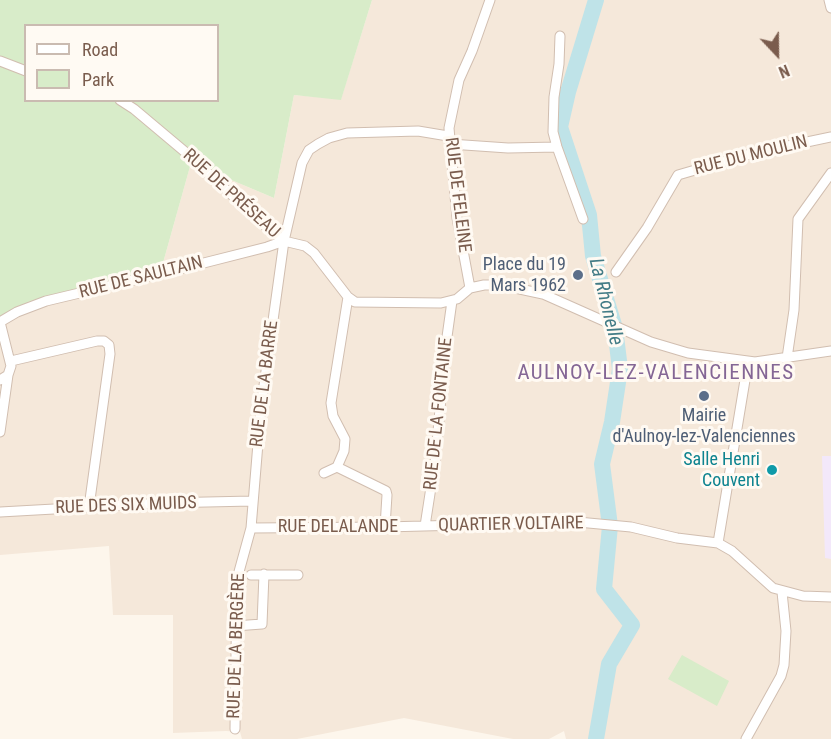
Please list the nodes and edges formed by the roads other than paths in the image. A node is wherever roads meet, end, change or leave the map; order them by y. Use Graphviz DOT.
graph roads {
  1 [pos="490,0"];
  2 [pos="829,0"];
  3 [pos="831,8"];
  4 [pos="560,36"];
  5 [pos="0,61"];
  6 [pos="24,70"];
  7 [pos="123,102"];
  8 [pos="831,137"];
  9 [pos="449,140"];
  10 [pos="556,147"];
  11 [pos="831,173"];
  12 [pos="583,219"];
  13 [pos="284,241"];
  14 [pos="616,273"];
  15 [pos="470,288"];
  16 [pos="348,297"];
  17 [pos="452,301"];
  18 [pos="0,322"];
  19 [pos="831,351"];
  20 [pos="787,358"];
  21 [pos="11,362"];
  22 [pos="748,362"];
  23 [pos="4,378"];
  24 [pos="0,432"];
  25 [pos="337,467"];
  26 [pos="324,473"];
  27 [pos="252,501"];
  28 [pos="89,507"];
  29 [pos="0,512"];
  30 [pos="425,526"];
  31 [pos="385,527"];
  32 [pos="251,528"];
  33 [pos="718,543"];
  34 [pos="251,574"];
  35 [pos="264,574"];
  36 [pos="298,575"];
  37 [pos="782,592"];
  38 [pos="831,597"];
  39 [pos="235,626"];
  40 [pos="235,729"];
  41 [pos="750,738"];
  1 -- 9 [label="street, RUE DE FELEINE"];
  2 -- 3 [label="street"];
  4 -- 10 [label="street"];
  5 -- 6 [label="street"];
  7 -- 13 [label="street, RUE DE PRÉSEAU"];
  8 -- 14 [label="street, RUE DU MOULIN"];
  9 -- 10 [label="street"];
  9 -- 13 [label="street"];
  9 -- 15 [label="street, RUE DE FELEINE"];
  10 -- 12 [label="street"];
  11 -- 20 [label="street"];
  13 -- 16 [label="street, RUE DE PRÉSEAU"];
  13 -- 18 [label="street, RUE DE SAULTAIN"];
  13 -- 27 [label="street, RUE DE LA BARRE"];
  15 -- 17 [label="street"];
  15 -- 22 [label="street"];
  16 -- 17 [label="street"];
  16 -- 25 [label="street"];
  17 -- 30 [label="street, RUE DE LA FONTAINE"];
  18 -- 21 [label="street"];
  19 -- 20 [label="street"];
  20 -- 22 [label="street"];
  21 -- 23 [label="street"];
  21 -- 28 [label="street"];
  22 -- 33 [label="street"];
  23 -- 24 [label="street"];
  25 -- 26 [label="street"];
  25 -- 31 [label="street"];
  27 -- 28 [label="street, RUE DES SIX MUIDS"];
  27 -- 32 [label="street, RUE DE LA BARRE"];
  28 -- 29 [label="street, RUE DES SIX MUIDS"];
  30 -- 31 [label="street, RUE DELALANDE"];
  30 -- 33 [label="street, QUARTIER VOLTAIRE"];
  31 -- 32 [label="street, RUE DELALANDE"];
  32 -- 39 [label="street, RUE DE LA BERGÈRE"];
  33 -- 37 [label="street"];
  34 -- 35 [label="street"];
  35 -- 36 [label="street"];
  35 -- 39 [label="street"];
  37 -- 38 [label="street"];
  37 -- 41 [label="street"];
  39 -- 40 [label="street, RUE DE LA BERGÈRE"];
}
